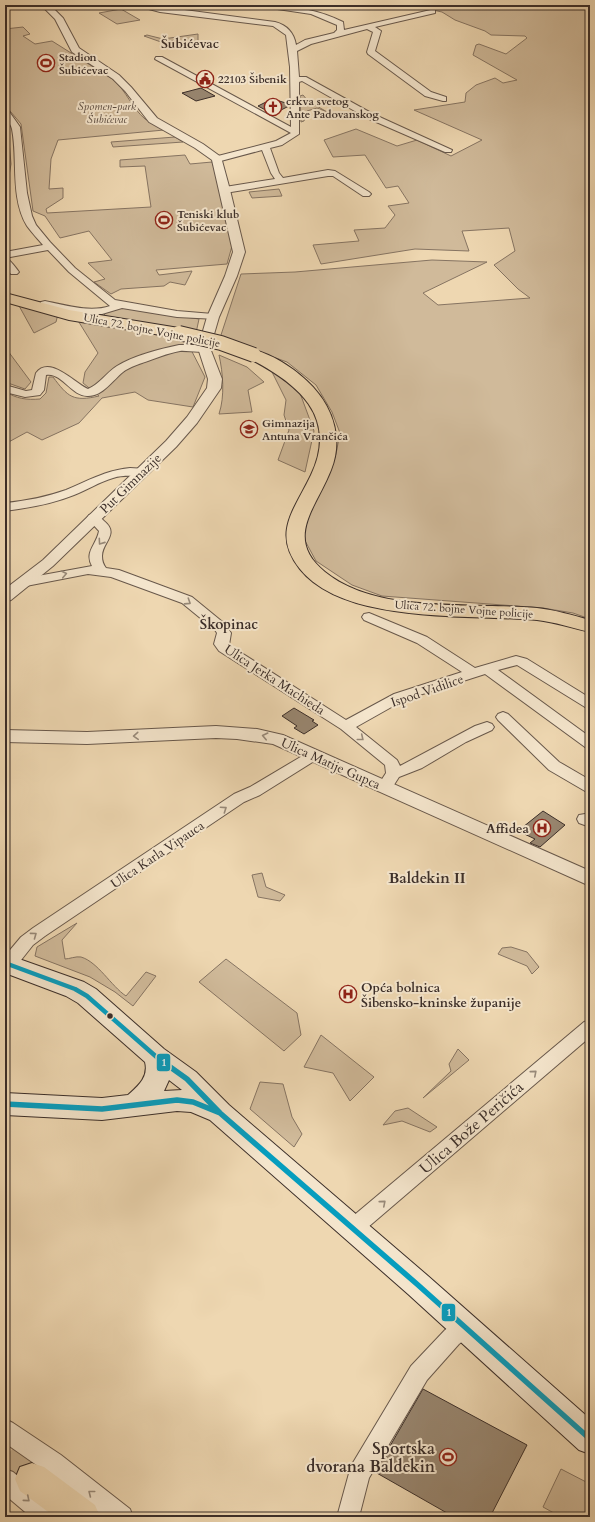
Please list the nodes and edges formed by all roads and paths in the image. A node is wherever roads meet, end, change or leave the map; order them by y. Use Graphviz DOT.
graph roads {
  1 [pos="48,5"];
  2 [pos="138,5"];
  3 [pos="264,5"];
  4 [pos="432,11"];
  5 [pos="368,27"];
  6 [pos="337,34"];
  7 [pos="292,50"];
  8 [pos="159,59"];
  9 [pos="294,80"];
  10 [pos="443,99"];
  11 [pos="5,112"];
  12 [pos="295,132"];
  13 [pos="265,147"];
  14 [pos="448,150"];
  15 [pos="217,159"];
  16 [pos="281,181"];
  17 [pos="225,190"];
  18 [pos="366,194"];
  19 [pos="50,247"];
  20 [pos="5,255"];
  21 [pos="5,261"];
  22 [pos="14,272"];
  23 [pos="5,296"];
  24 [pos="45,304"];
  25 [pos="120,305"];
  26 [pos="213,317"];
  27 [pos="204,348"];
  28 [pos="5,388"];
  29 [pos="142,472"];
  30 [pos="5,507"];
  31 [pos="93,518"];
  32 [pos="101,571"];
  33 [pos="26,582"];
  34 [pos="5,597"];
  35 [pos="369,617"];
  36 [pos="590,626"];
  37 [pos="488,670"];
  38 [pos="474,674"];
  39 [pos="590,704"];
  40 [pos="503,717"];
  41 [pos="346,726"];
  42 [pos="487,727"];
  43 [pos="6,741"];
  44 [pos="590,744"];
  45 [pos="314,755"];
  46 [pos="390,780"];
  47 [pos="590,787"];
  48 [pos="590,879"];
  49 [pos="6,964"];
  50 [pos="590,1027"];
  51 [pos="155,1056"];
  52 [pos="5,1104"];
  53 [pos="135,1105"];
  54 [pos="220,1113"];
  55 [pos="353,1228"];
  56 [pos="465,1326"];
  57 [pos="5,1430"];
  58 [pos="590,1439"];
  59 [pos="19,1480"];
  60 [pos="49,1517"];
  61 [pos="83,1517"];
  62 [pos="122,1517"];
  63 [pos="348,1517"];
  1 -- 15 [label="street"];
  2 -- 7 [label="street"];
  3 -- 6 [label="street"];
  4 -- 5 [label="street"];
  5 -- 6 [label="street"];
  5 -- 10 [label="street"];
  6 -- 7 [label="street"];
  7 -- 9 [label="street"];
  8 -- 12 [label="street"];
  9 -- 12 [label="street"];
  9 -- 14 [label="street"];
  11 -- 19 [label="street"];
  12 -- 13 [label="street"];
  13 -- 15 [label="street"];
  13 -- 16 [label="street"];
  15 -- 17 [label="street"];
  16 -- 17 [label="street"];
  16 -- 18 [label="street"];
  17 -- 26 [label="street"];
  19 -- 20 [label="street"];
  19 -- 25 [label="street"];
  21 -- 22 [label="street"];
  23 -- 36 [label="main road, Ulica 72. bojne Vojne policije, bridge"];
  24 -- 25 [label="street"];
  25 -- 26 [label="street"];
  26 -- 27 [label="street"];
  27 -- 28 [label="street"];
  27 -- 29 [label="street, Put Gimnazije"];
  29 -- 30 [label="street"];
  29 -- 31 [label="street, Put Gimnazije"];
  31 -- 32 [label="street, one-way"];
  31 -- 33 [label="street, Put Gimnazije"];
  33 -- 32 [label="street, Ulica Jerka Machieda, one-way"];
  32 -- 41 [label="street, Ulica Jerka Machieda, one-way"];
  33 -- 34 [label="street, Put Gimnazije"];
  35 -- 38 [label="street"];
  37 -- 38 [label="street, Ispod Vidilice"];
  37 -- 39 [label="street, Ispod Vidilice"];
  37 -- 44 [label="street"];
  38 -- 41 [label="street, Ispod Vidilice"];
  40 -- 47 [label="street"];
  41 -- 46 [label="street, Ulica Jerka Machieda, one-way"];
  42 -- 46 [label="street"];
  45 -- 43 [label="street, Ulica Matije Gupca, one-way"];
  45 -- 46 [label="street, Ulica Matije Gupca"];
  49 -- 45 [label="street, Ulica Karla Vipauca, one-way"];
  46 -- 48 [label="street, Ulica Matije Gupca"];
  49 -- 51 [label="main road"];
  55 -- 50 [label="street, Ulica Bože Peričića, one-way"];
  51 -- 53 [label="main road"];
  51 -- 54 [label="main road"];
  52 -- 53 [label="main road"];
  53 -- 54 [label="main road"];
  54 -- 55 [label="main road"];
  55 -- 56 [label="main road"];
  56 -- 58 [label="main road"];
  56 -- 63 [label="street"];
  62 -- 57 [label="street, one-way"];
  59 -- 60 [label="street, one-way"];
  59 -- 61 [label="main road"];
}
